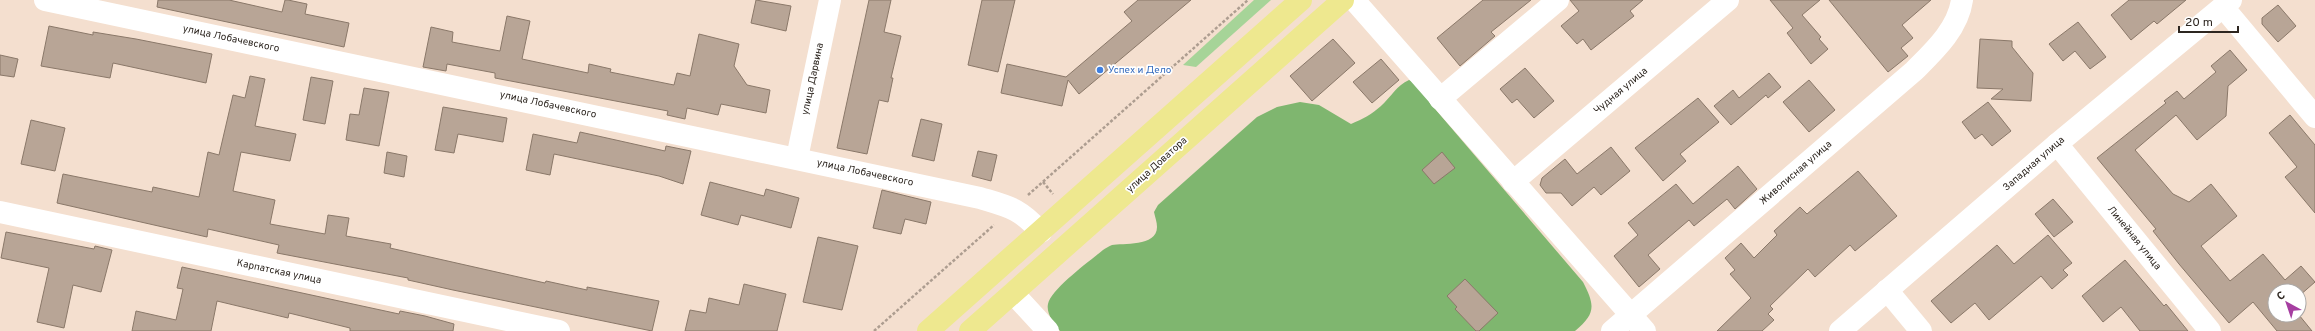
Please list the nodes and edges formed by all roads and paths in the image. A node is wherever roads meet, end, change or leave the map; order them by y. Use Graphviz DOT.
graph roads {
  1 [pos="46,0"];
  2 [pos="830,0"];
  3 [pos="1248,0"];
  4 [pos="1301,0"];
  5 [pos="1343,0"];
  6 [pos="1354,0"];
  7 [pos="1558,0"];
  8 [pos="1728,0"];
  9 [pos="1962,0"];
  10 [pos="2227,3"];
  11 [pos="1440,99"];
  12 [pos="2315,117"];
  13 [pos="2057,144"];
  14 [pos="797,158"];
  15 [pos="1513,182"];
  16 [pos="1014,208"];
  17 [pos="0,212"];
  18 [pos="1041,232"];
  19 [pos="1887,290"];
  20 [pos="1013,293"];
  21 [pos="1638,323"];
  22 [pos="559,331"];
  23 [pos="874,331"];
  24 [pos="928,331"];
  25 [pos="970,331"];
  26 [pos="1048,331"];
  27 [pos="1612,331"];
  28 [pos="1840,331"];
  29 [pos="1921,331"];
  30 [pos="2210,331"];
  1 -- 14 [label="street, улица Лобачевского"];
  2 -- 14 [label="street, улица Дарвина"];
  3 -- 16 [label="path"];
  4 -- 18 [label="main road"];
  5 -- 20 [label="main road, улица Доватора"];
  6 -- 11 [label="street"];
  7 -- 11 [label="street"];
  8 -- 15 [label="street, Чудная улица"];
  9 -- 21 [label="street, Живописная улица"];
  10 -- 12 [label="street"];
  10 -- 13 [label="street, Западная улица"];
  11 -- 15 [label="street"];
  13 -- 19 [label="street, Западная улица"];
  13 -- 30 [label="street, Линейная улица"];
  14 -- 16 [label="street, улица Лобачевского"];
  15 -- 21 [label="street"];
  16 -- 18 [label="street, улица Лобачевского"];
  16 -- 23 [label="path"];
  17 -- 22 [label="street, Карпатская улица"];
  18 -- 24 [label="main road"];
  19 -- 28 [label="street, Западная улица"];
  19 -- 29 [label="street"];
  20 -- 25 [label="main road, улица Доватора"];
  20 -- 26 [label="street"];
  21 -- 27 [label="street, Живописная улица"];
}
